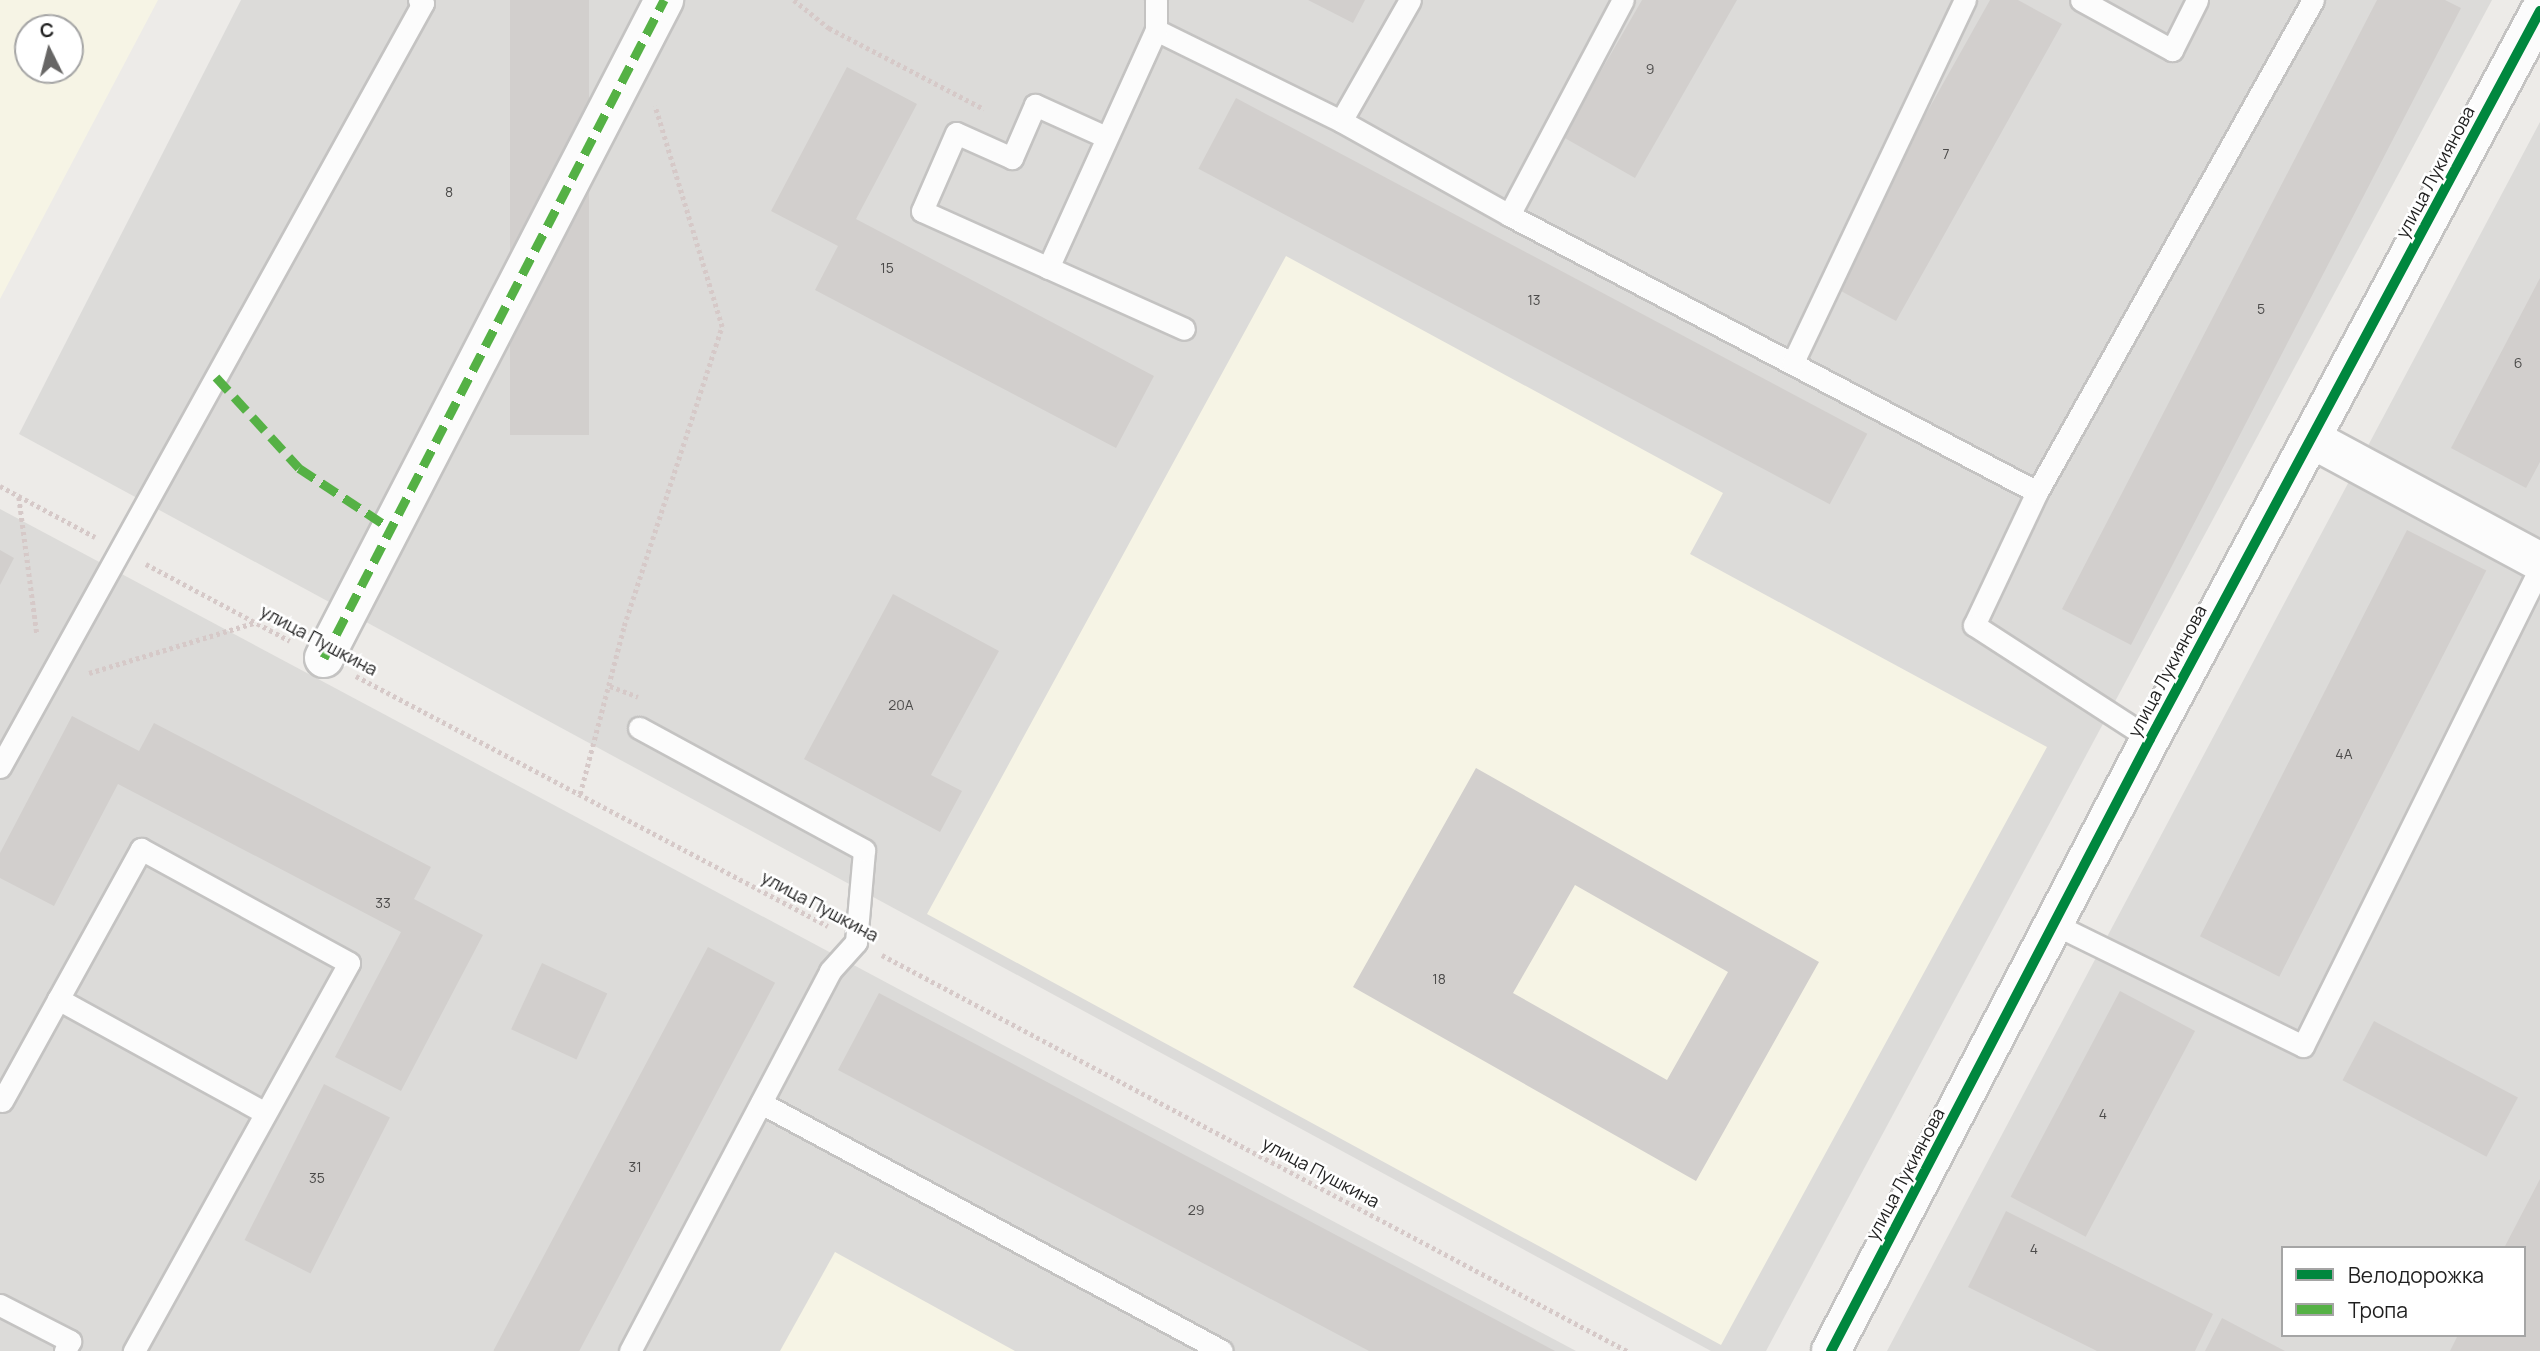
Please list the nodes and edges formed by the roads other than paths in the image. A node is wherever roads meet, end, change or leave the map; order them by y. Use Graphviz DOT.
graph roads {
  1 [pos="419,0"];
  2 [pos="664,0"];
  3 [pos="1156,0"];
  4 [pos="1410,0"];
  5 [pos="1622,0"];
  6 [pos="1965,0"];
  7 [pos="2081,0"];
  8 [pos="2197,0"];
  9 [pos="2313,0"];
  10 [pos="2540,11"];
  11 [pos="1156,30"];
  12 [pos="1341,121"];
  13 [pos="1107,137"];
  14 [pos="1508,215"];
  15 [pos="1048,268"];
  16 [pos="1184,329"];
  17 [pos="1793,362"];
  18 [pos="2312,439"];
  19 [pos="2037,492"];
  20 [pos="2540,562"];
  21 [pos="2540,568"];
  22 [pos="324,659"];
  23 [pos="639,729"];
  24 [pos="2150,738"];
  25 [pos="0,767"];
  26 [pos="2056,925"];
  27 [pos="58,999"];
  28 [pos="1,1102"];
  29 [pos="761,1103"];
  30 [pos="265,1113"];
  31 [pos="0,1305"];
  32 [pos="74,1348"];
  33 [pos="134,1351"];
  34 [pos="630,1351"];
  35 [pos="1222,1351"];
  36 [pos="1831,1351"];
  1 -- 25 [label="lane"];
  2 -- 22 [label="street"];
  3 -- 11 [label="lane"];
  4 -- 12 [label="lane"];
  5 -- 14 [label="lane"];
  6 -- 17 [label="lane"];
  7 -- 8 [label="lane"];
  9 -- 19 [label="lane"];
  10 -- 18 [label="street, улица Лукиянова"];
  11 -- 12 [label="lane"];
  11 -- 13 [label="lane"];
  12 -- 14 [label="lane"];
  13 -- 15 [label="lane"];
  13 -- 15 [label="lane"];
  14 -- 17 [label="lane"];
  15 -- 16 [label="lane"];
  17 -- 19 [label="lane"];
  18 -- 20 [label="street"];
  18 -- 24 [label="street, улица Лукиянова"];
  19 -- 24 [label="lane"];
  21 -- 26 [label="lane"];
  23 -- 29 [label="lane"];
  24 -- 26 [label="street, улица Лукиянова"];
  26 -- 36 [label="street, улица Лукиянова"];
  27 -- 28 [label="lane"];
  27 -- 30 [label="lane"];
  27 -- 30 [label="lane"];
  29 -- 34 [label="lane"];
  29 -- 35 [label="lane"];
  30 -- 33 [label="lane"];
  31 -- 32 [label="lane"];
}
